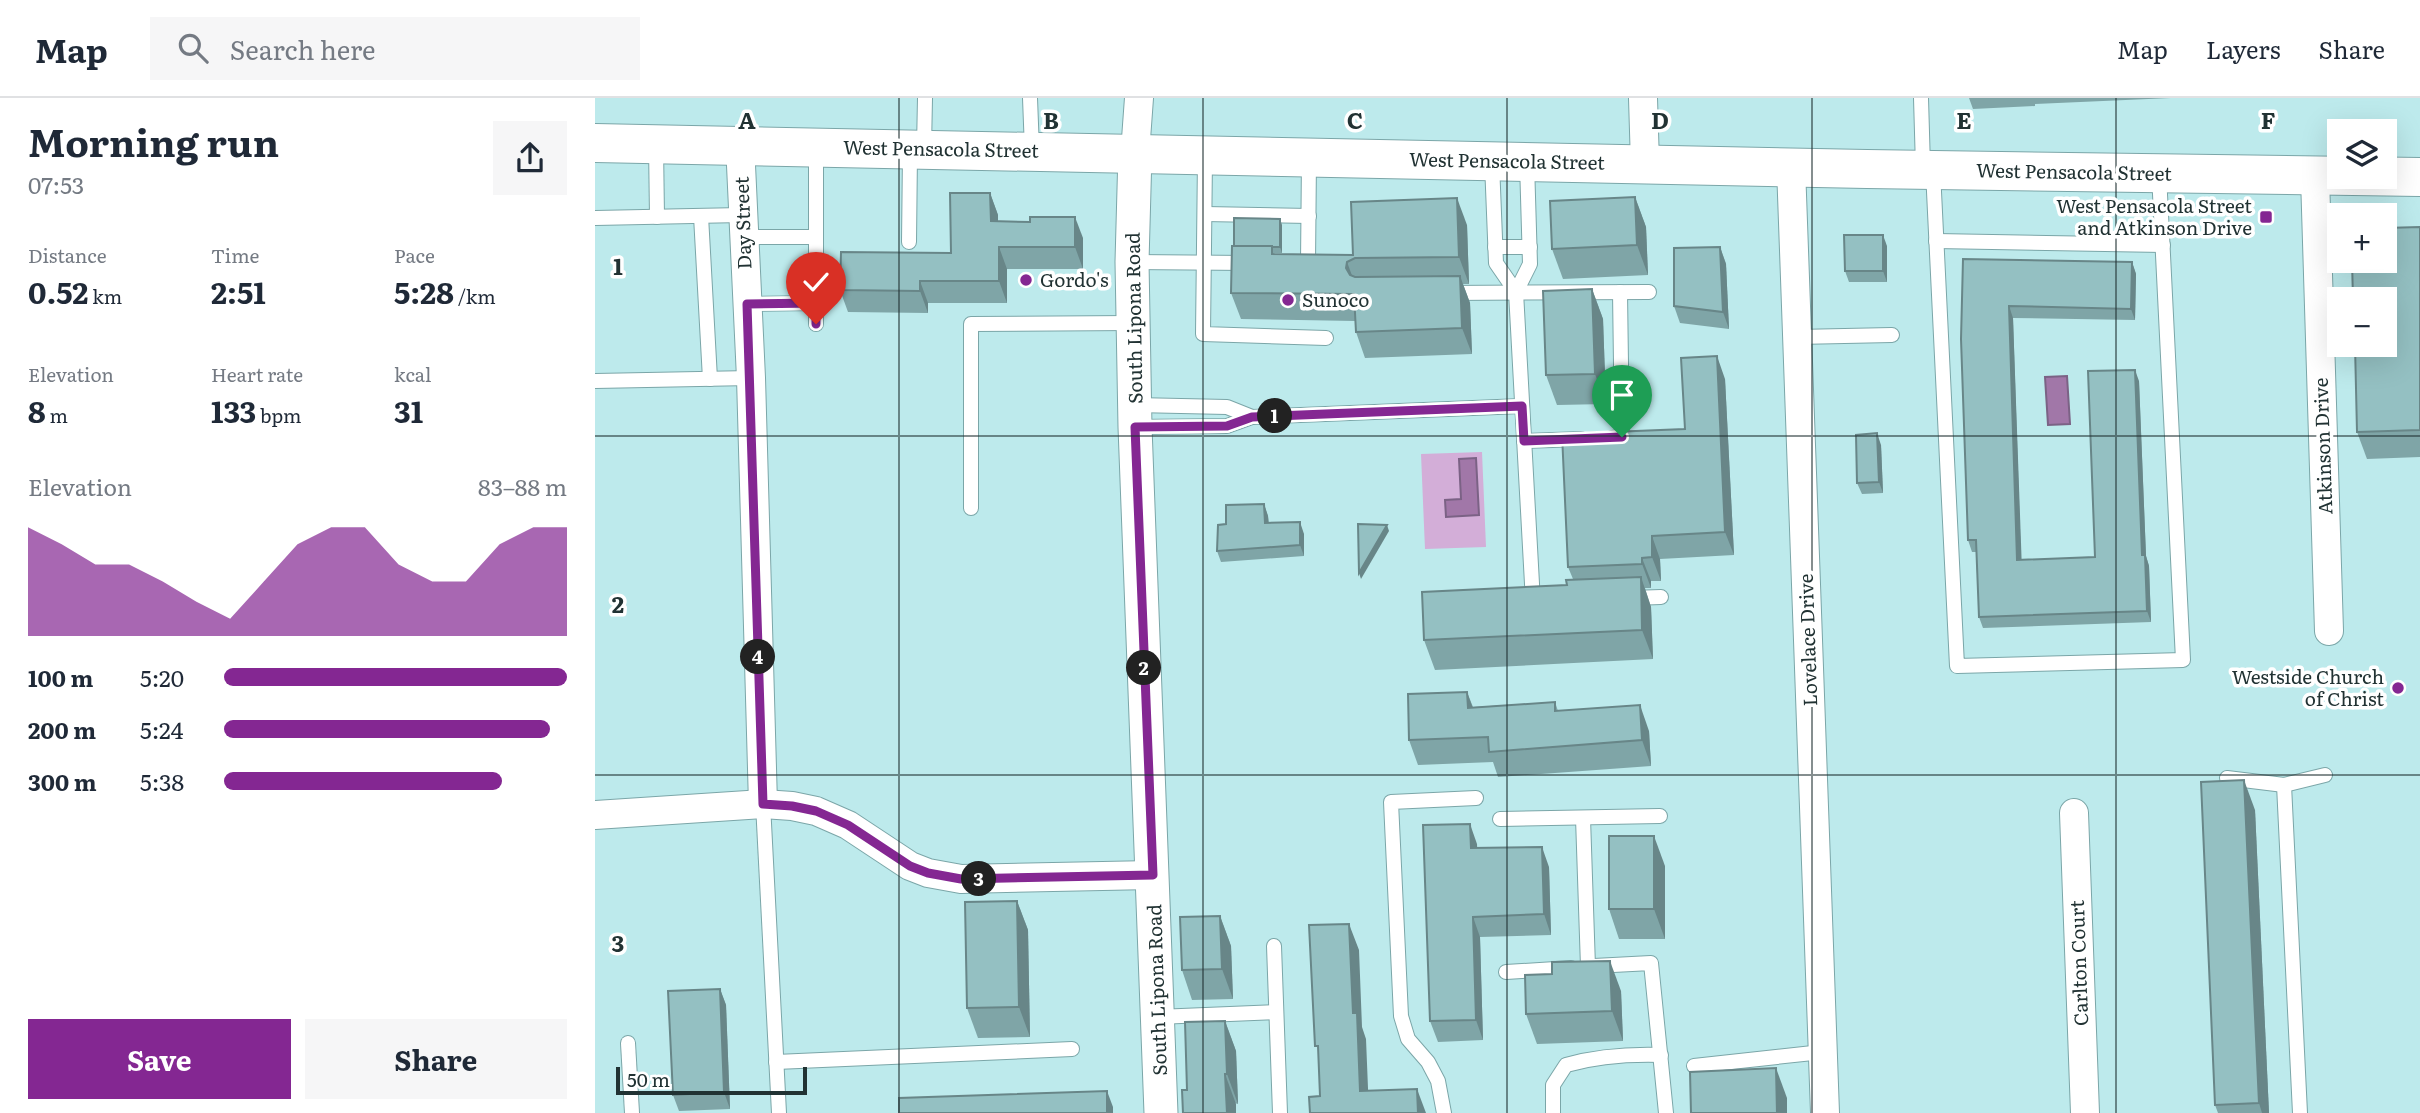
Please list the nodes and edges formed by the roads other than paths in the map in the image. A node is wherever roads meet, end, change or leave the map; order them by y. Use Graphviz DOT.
graph roads {
  1 [pos="925,98"];
  2 [pos="1030,98"];
  3 [pos="1139,98"];
  4 [pos="1643,98"];
  5 [pos="1921,98"];
  6 [pos="595,143"];
  7 [pos="656,144"];
  8 [pos="740,144"];
  9 [pos="816,146"];
  10 [pos="917,148"];
  11 [pos="1032,151"];
  12 [pos="1135,153"];
  13 [pos="1205,155"];
  14 [pos="1309,157"];
  15 [pos="1510,161"];
  16 [pos="1645,164"];
  17 [pos="1791,167"];
  18 [pos="1928,169"];
  19 [pos="2159,174"];
  20 [pos="2315,177"];
  21 [pos="2420,177"];
  22 [pos="1205,214"];
  23 [pos="701,216"];
  24 [pos="1309,216"];
  25 [pos="657,217"];
  26 [pos="595,218"];
  27 [pos="743,226"];
  28 [pos="816,237"];
  29 [pos="1936,241"];
  30 [pos="909,242"];
  31 [pos="2163,244"];
  32 [pos="1495,247"];
  33 [pos="1530,247"];
  34 [pos="1132,262"];
  35 [pos="1204,262"];
  36 [pos="1515,292"];
  37 [pos="1620,292"];
  38 [pos="1649,292"];
  39 [pos="1433,293"];
  40 [pos="816,303"];
  41 [pos="747,304"];
  42 [pos="1133,323"];
  43 [pos="816,324"];
  44 [pos="1892,335"];
  45 [pos="1797,337"];
  46 [pos="1326,338"];
  47 [pos="751,378"];
  48 [pos="710,379"];
  49 [pos="595,381"];
  50 [pos="1200,406"];
  51 [pos="1522,406"];
  52 [pos="1135,416"];
  53 [pos="1252,417"];
  54 [pos="1201,427"];
  55 [pos="1524,441"];
  56 [pos="971,508"];
  57 [pos="1661,597"];
  58 [pos="1623,598"];
  59 [pos="1533,601"];
  60 [pos="2329,631"];
  61 [pos="2326,775"];
  62 [pos="2227,778"];
  63 [pos="2284,785"];
  64 [pos="1476,798"];
  65 [pos="763,804"];
  66 [pos="2074,813"];
  67 [pos="595,815"];
  68 [pos="1660,816"];
  69 [pos="1583,818"];
  70 [pos="1500,819"];
  71 [pos="1153,875"];
  72 [pos="1274,946"];
  73 [pos="1588,967"];
  74 [pos="1506,972"];
  75 [pos="1276,1012"];
  76 [pos="1157,1017"];
  77 [pos="628,1043"];
  78 [pos="1072,1049"];
  79 [pos="1822,1052"];
  80 [pos="1661,1055"];
  81 [pos="776,1062"];
  82 [pos="1694,1066"];
  83 [pos="632,1113"];
  84 [pos="779,1113"];
  85 [pos="1161,1113"];
  86 [pos="1280,1113"];
  87 [pos="1444,1113"];
  88 [pos="1553,1113"];
  89 [pos="1666,1113"];
  90 [pos="1825,1113"];
  91 [pos="2085,1113"];
  92 [pos="2300,1113"];
  1 -- 10 [label="lane"];
  2 -- 11 [label="lane"];
  3 -- 12 [label="street"];
  4 -- 16 [label="street"];
  5 -- 18 [label="lane"];
  6 -- 7 [label="main road, West Pensacola Street"];
  7 -- 8 [label="main road, West Pensacola Street"];
  7 -- 25 [label="lane"];
  8 -- 9 [label="main road, West Pensacola Street"];
  8 -- 27 [label="street, Day Street"];
  9 -- 10 [label="main road, West Pensacola Street"];
  9 -- 28 [label="lane"];
  10 -- 11 [label="main road, West Pensacola Street"];
  10 -- 30 [label="lane"];
  11 -- 12 [label="main road, West Pensacola Street"];
  12 -- 13 [label="main road, West Pensacola Street"];
  12 -- 34 [label="street, South Lipona Road"];
  13 -- 14 [label="main road, West Pensacola Street"];
  13 -- 22 [label="lane"];
  14 -- 15 [label="main road, West Pensacola Street"];
  14 -- 24 [label="lane"];
  15 -- 16 [label="main road, West Pensacola Street"];
  15 -- 32 [label="lane"];
  15 -- 33 [label="lane"];
  16 -- 17 [label="main road, West Pensacola Street"];
  17 -- 18 [label="main road, West Pensacola Street"];
  17 -- 45 [label="street, Lovelace Drive"];
  18 -- 19 [label="main road, West Pensacola Street"];
  18 -- 29 [label="lane"];
  19 -- 20 [label="main road, West Pensacola Street"];
  19 -- 31 [label="lane"];
  20 -- 21 [label="main road, West Pensacola Street"];
  20 -- 60 [label="street, Atkinson Drive"];
  22 -- 24 [label="lane"];
  22 -- 35 [label="lane"];
  23 -- 25 [label="lane"];
  23 -- 27 [label="lane"];
  23 -- 48 [label="lane"];
  24 -- 35 [label="lane"];
  25 -- 26 [label="lane"];
  27 -- 28 [label="lane"];
  27 -- 41 [label="street, Day Street"];
  28 -- 40 [label="lane"];
  29 -- 31 [label="lane"];
  29 -- 31 [label="lane"];
  32 -- 33 [label="lane"];
  32 -- 36 [label="lane"];
  33 -- 36 [label="lane"];
  34 -- 35 [label="lane"];
  34 -- 42 [label="street, South Lipona Road"];
  35 -- 46 [label="lane"];
  36 -- 37 [label="lane"];
  36 -- 39 [label="lane"];
  36 -- 51 [label="lane"];
  37 -- 38 [label="lane"];
  37 -- 55 [label="lane"];
  40 -- 41 [label="lane"];
  40 -- 43 [label="lane"];
  41 -- 47 [label="street, Day Street"];
  42 -- 52 [label="street, South Lipona Road"];
  42 -- 56 [label="lane"];
  44 -- 45 [label="lane"];
  45 -- 79 [label="street, Lovelace Drive"];
  47 -- 48 [label="lane"];
  47 -- 65 [label="street, Day Street"];
  48 -- 49 [label="lane"];
  50 -- 52 [label="lane"];
  50 -- 53 [label="lane"];
  50 -- 54 [label="lane"];
  51 -- 53 [label="lane"];
  51 -- 55 [label="lane"];
  52 -- 54 [label="lane"];
  52 -- 71 [label="street, South Lipona Road"];
  53 -- 54 [label="lane"];
  55 -- 59 [label="lane"];
  57 -- 58 [label="lane"];
  61 -- 63 [label="lane"];
  62 -- 63 [label="lane"];
  63 -- 92 [label="lane"];
  64 -- 87 [label="lane"];
  65 -- 67 [label="street"];
  65 -- 71 [label="street"];
  65 -- 81 [label="lane"];
  66 -- 91 [label="street, Carlton Court"];
  68 -- 69 [label="lane"];
  69 -- 70 [label="lane"];
  69 -- 73 [label="lane"];
  71 -- 76 [label="street, South Lipona Road"];
  72 -- 75 [label="lane"];
  73 -- 74 [label="lane"];
  73 -- 80 [label="lane"];
  75 -- 76 [label="lane"];
  75 -- 86 [label="lane"];
  76 -- 85 [label="street, South Lipona Road"];
  77 -- 83 [label="lane"];
  78 -- 81 [label="lane"];
  79 -- 82 [label="lane"];
  79 -- 90 [label="street, Lovelace Drive"];
  80 -- 88 [label="lane"];
  80 -- 89 [label="lane"];
  81 -- 84 [label="lane"];
}
